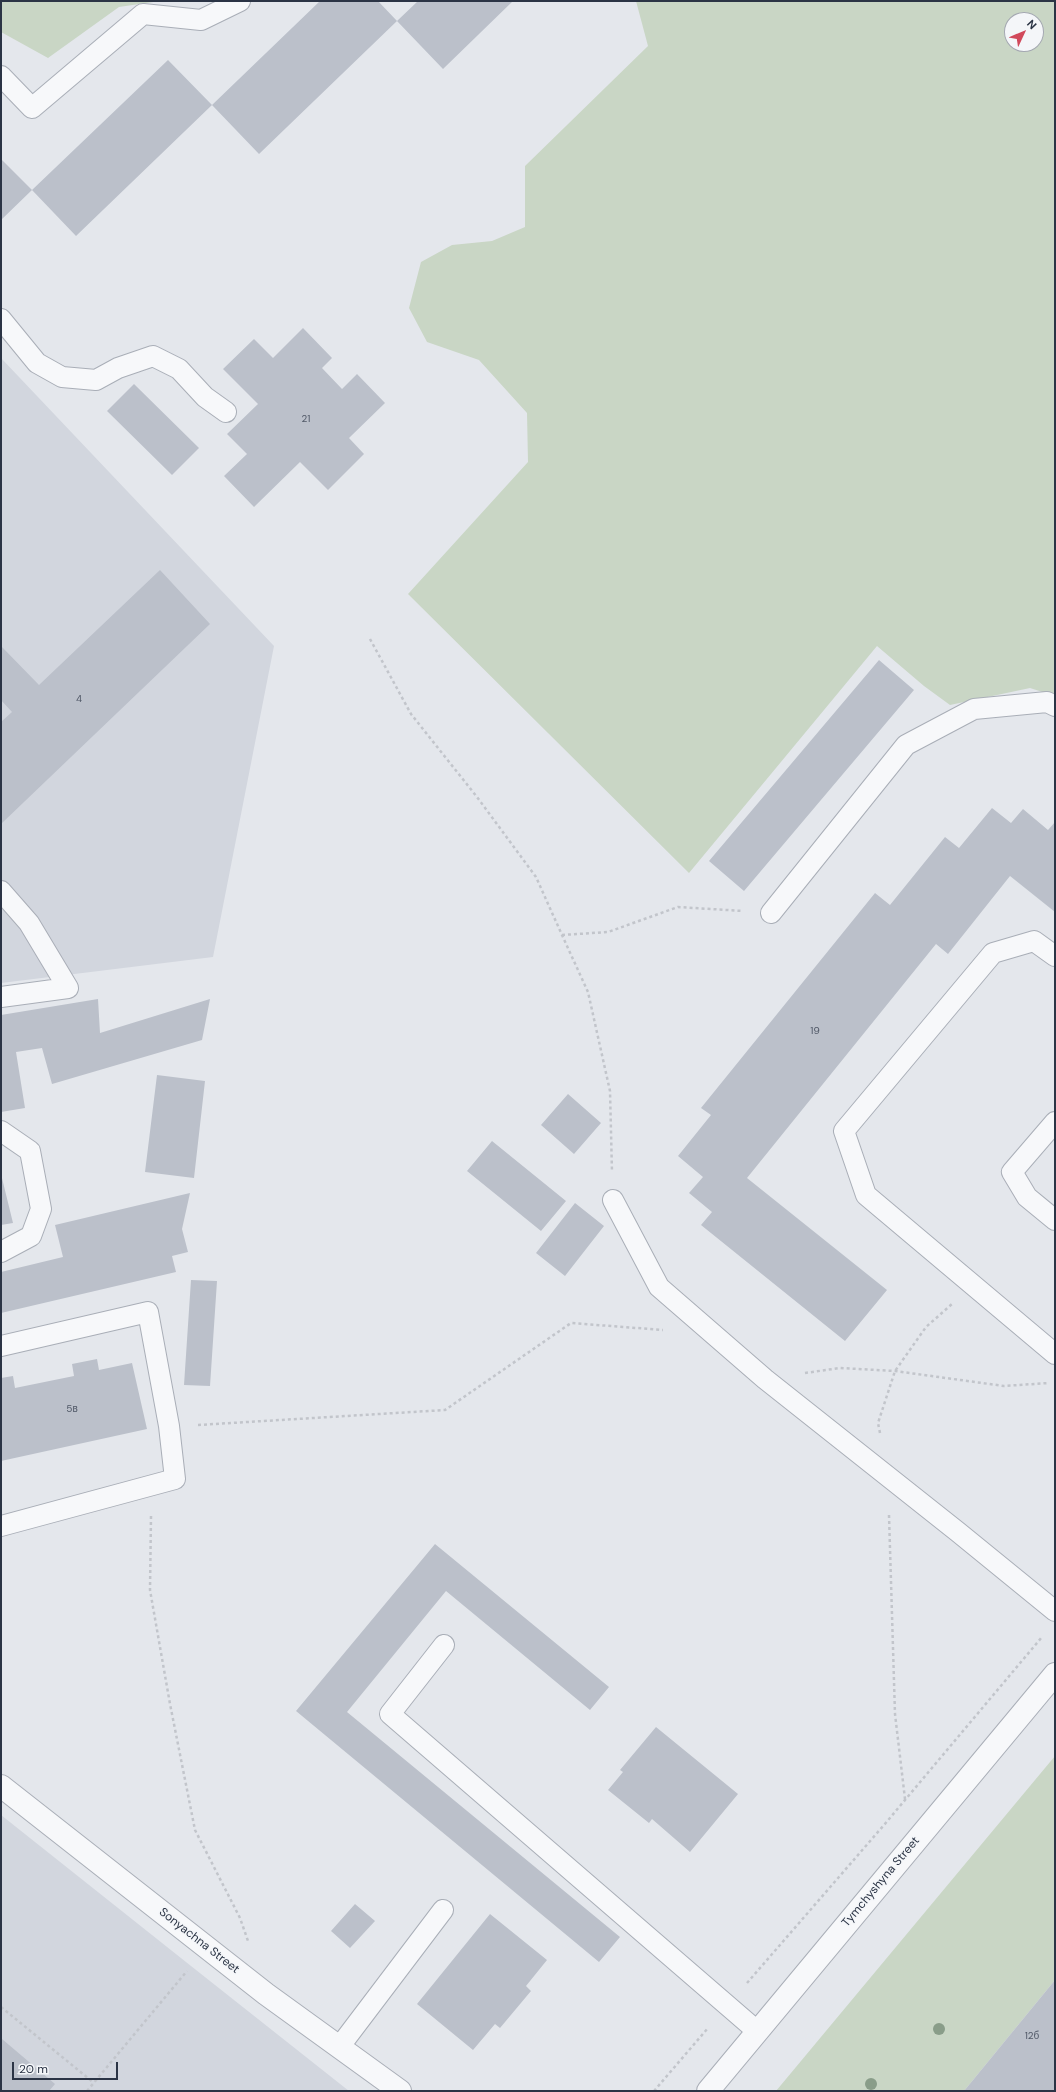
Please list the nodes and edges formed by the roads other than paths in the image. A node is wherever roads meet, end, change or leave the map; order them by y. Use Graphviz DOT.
graph roads {
  1 [pos="240,1"];
  2 [pos="1,76"];
  3 [pos="1,319"];
  4 [pos="226,412"];
  5 [pos="1055,706"];
  6 [pos="1,890"];
  7 [pos="771,913"];
  8 [pos="1055,956"];
  9 [pos="1,997"];
  10 [pos="1055,1122"];
  11 [pos="1,1131"];
  12 [pos="613,1200"];
  13 [pos="1055,1220"];
  14 [pos="1,1252"];
  15 [pos="1,1346"];
  16 [pos="1055,1354"];
  17 [pos="1,1526"];
  18 [pos="1055,1611"];
  19 [pos="444,1646"];
  20 [pos="1053,1680"];
  21 [pos="1,1786"];
  22 [pos="443,1910"];
  23 [pos="757,2031"];
  24 [pos="340,2046"];
  25 [pos="400,2091"];
  26 [pos="708,2091"];
  1 -- 2 [label="lane"];
  3 -- 4 [label="lane"];
  5 -- 7 [label="lane"];
  6 -- 9 [label="lane"];
  8 -- 16 [label="lane"];
  10 -- 13 [label="lane"];
  11 -- 14 [label="lane"];
  12 -- 18 [label="lane"];
  15 -- 17 [label="lane"];
  19 -- 23 [label="lane"];
  20 -- 23 [label="street, Tymchyshyna Street"];
  21 -- 24 [label="street, Sonyachna Street"];
  22 -- 24 [label="lane"];
  23 -- 26 [label="street, Tymchyshyna Street"];
  24 -- 25 [label="street, Sonyachna Street"];
}
